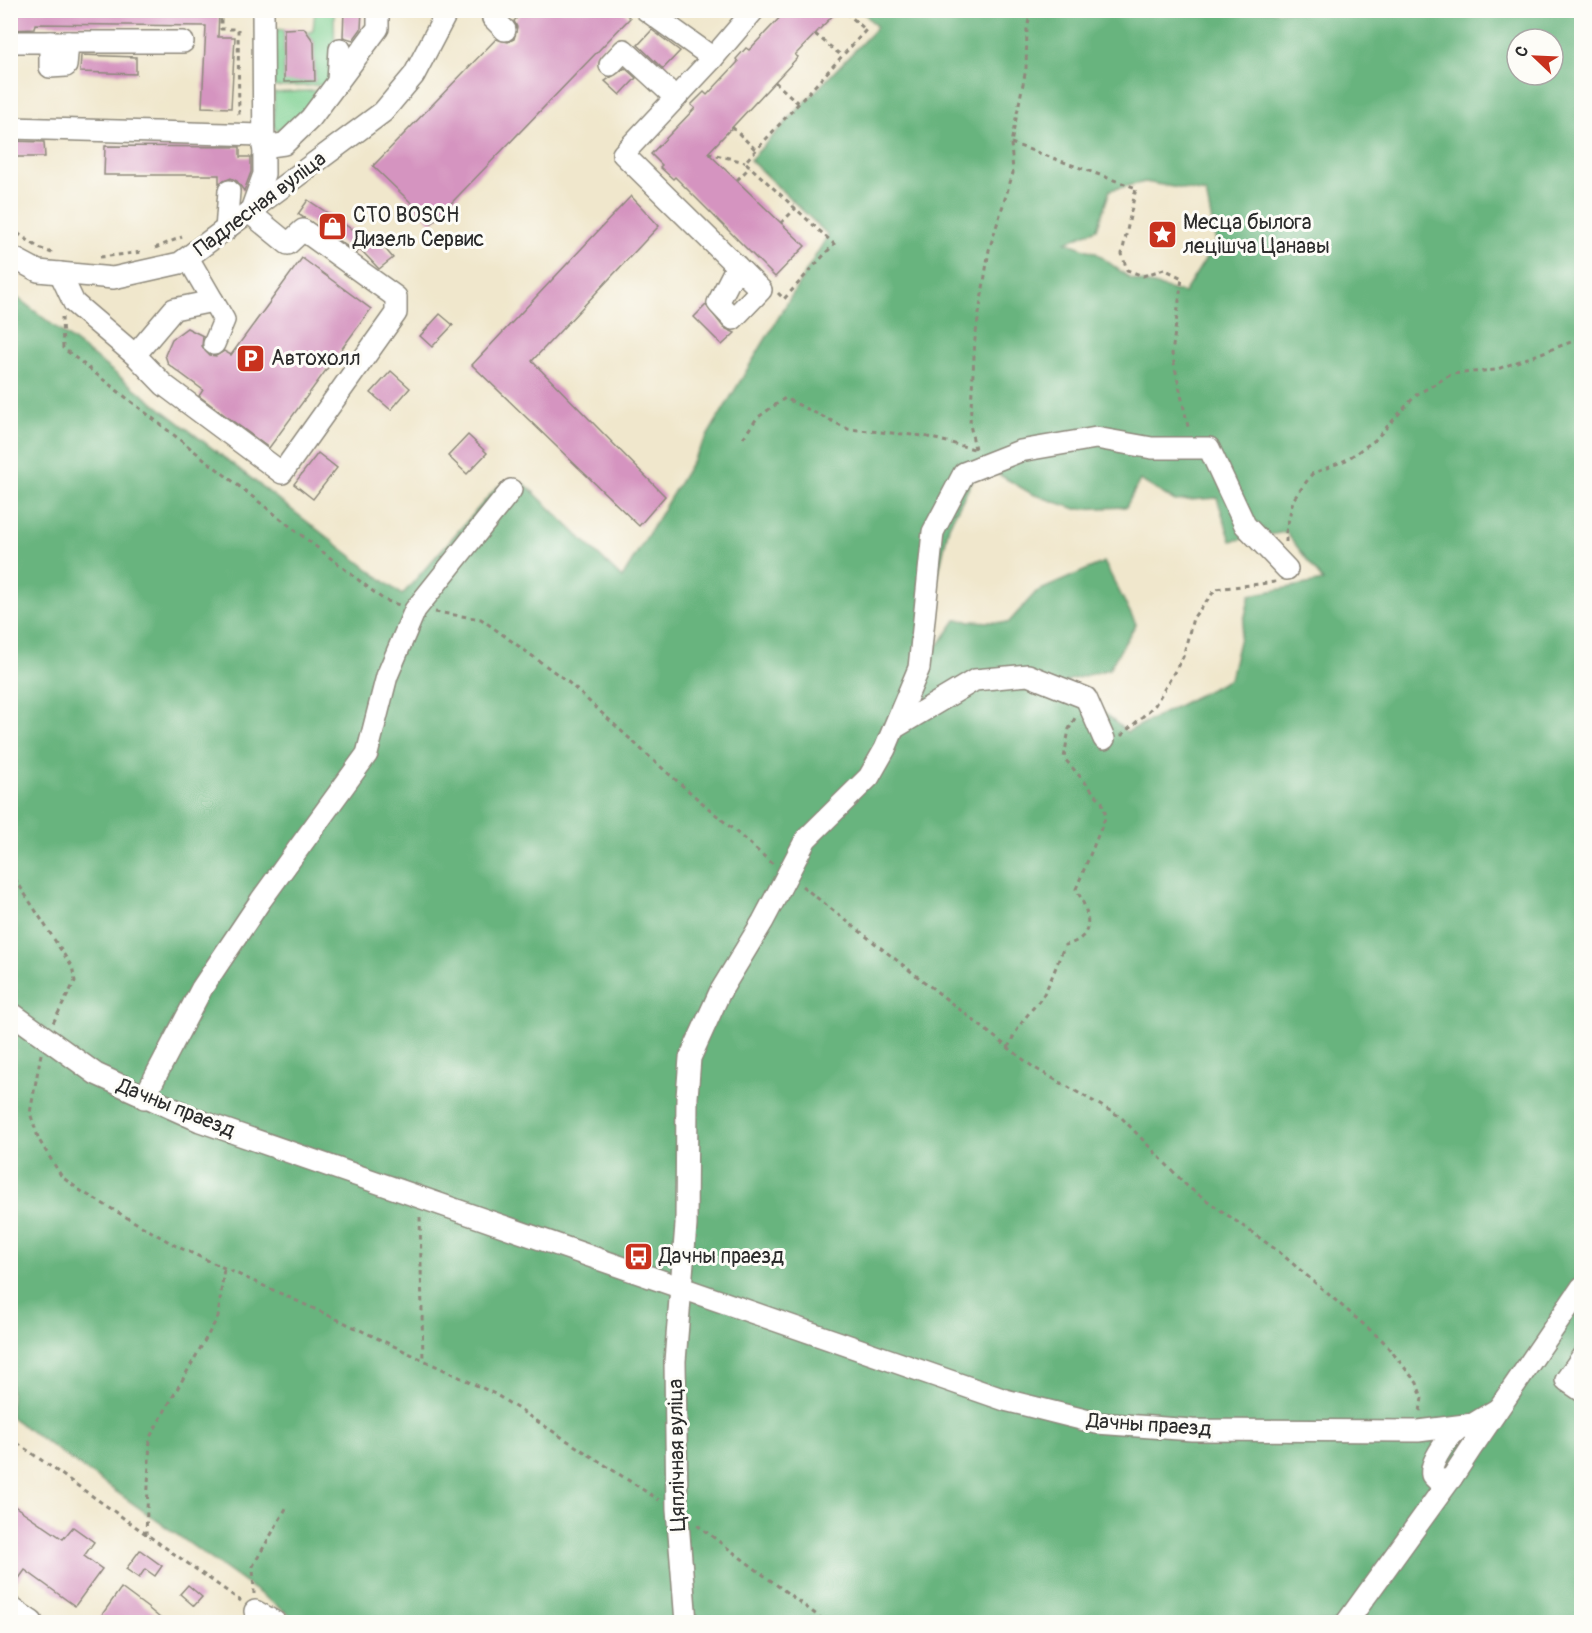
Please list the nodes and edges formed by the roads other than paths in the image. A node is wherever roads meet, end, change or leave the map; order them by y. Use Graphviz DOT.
graph roads {
  1 [pos="263,10"];
  2 [pos="378,10"];
  3 [pos="448,10"];
  4 [pos="496,10"];
  5 [pos="646,10"];
  6 [pos="770,10"];
  7 [pos="751,15"];
  8 [pos="505,30"];
  9 [pos="12,38"];
  10 [pos="183,42"];
  11 [pos="340,49"];
  12 [pos="713,58"];
  13 [pos="610,65"];
  14 [pos="338,81"];
  15 [pos="676,98"];
  16 [pos="10,128"];
  17 [pos="256,139"];
  18 [pos="229,191"];
  19 [pos="250,213"];
  20 [pos="226,230"];
  21 [pos="188,248"];
  22 [pos="10,256"];
  23 [pos="56,261"];
  24 [pos="737,266"];
  25 [pos="213,301"];
  26 [pos="213,344"];
  27 [pos="135,355"];
  28 [pos="511,490"];
  29 [pos="1287,569"];
  30 [pos="896,727"];
  31 [pos="1104,739"];
  32 [pos="10,1012"];
  33 [pos="144,1098"];
  34 [pos="680,1287"];
  35 [pos="1578,1298"];
  36 [pos="1581,1359"];
  37 [pos="1581,1391"];
  38 [pos="1498,1409"];
  39 [pos="1463,1426"];
  40 [pos="1414,1432"];
  41 [pos="1475,1443"];
  42 [pos="1442,1475"];
  43 [pos="10,1607"];
  44 [pos="255,1611"];
  45 [pos="32,1623"];
  46 [pos="275,1623"];
  47 [pos="686,1623"];
  48 [pos="1347,1623"];
  1 -- 17 [label="street"];
  2 -- 14 [label="street"];
  3 -- 19 [label="street, Падлесная вуліца"];
  4 -- 8 [label="street"];
  5 -- 12 [label="street"];
  6 -- 7 [label="street"];
  7 -- 12 [label="street"];
  9 -- 10 [label="street"];
  11 -- 14 [label="street"];
  12 -- 15 [label="street"];
  13 -- 15 [label="street"];
  14 -- 17 [label="street"];
  15 -- 24 [label="street"];
  16 -- 17 [label="street"];
  17 -- 19 [label="street"];
  18 -- 20 [label="street"];
  19 -- 20 [label="street, Падлесная вуліца"];
  19 -- 27 [label="street"];
  20 -- 21 [label="street, Падлесная вуліца"];
  21 -- 23 [label="street, Падлесная вуліца"];
  21 -- 25 [label="street"];
  22 -- 23 [label="street, Падлесная вуліца"];
  23 -- 27 [label="street"];
  25 -- 26 [label="street"];
  25 -- 27 [label="street"];
  28 -- 33 [label="street"];
  29 -- 30 [label="street, Цяплічная вуліца"];
  30 -- 31 [label="street"];
  30 -- 34 [label="street, Цяплічная вуліца"];
  32 -- 33 [label="street, Дачны праезд"];
  33 -- 34 [label="street, Дачны праезд"];
  34 -- 40 [label="street, Дачны праезд"];
  34 -- 47 [label="street, Цяплічная вуліца"];
  35 -- 38 [label="street"];
  36 -- 37 [label="street"];
  38 -- 39 [label="street, Дачны праезд"];
  38 -- 41 [label="street"];
  39 -- 40 [label="street, Дачны праезд"];
  39 -- 41 [label="street"];
  39 -- 42 [label="street"];
  40 -- 42 [label="street"];
  41 -- 42 [label="street"];
  42 -- 48 [label="street"];
  43 -- 45 [label="street"];
  44 -- 46 [label="street"];
}
